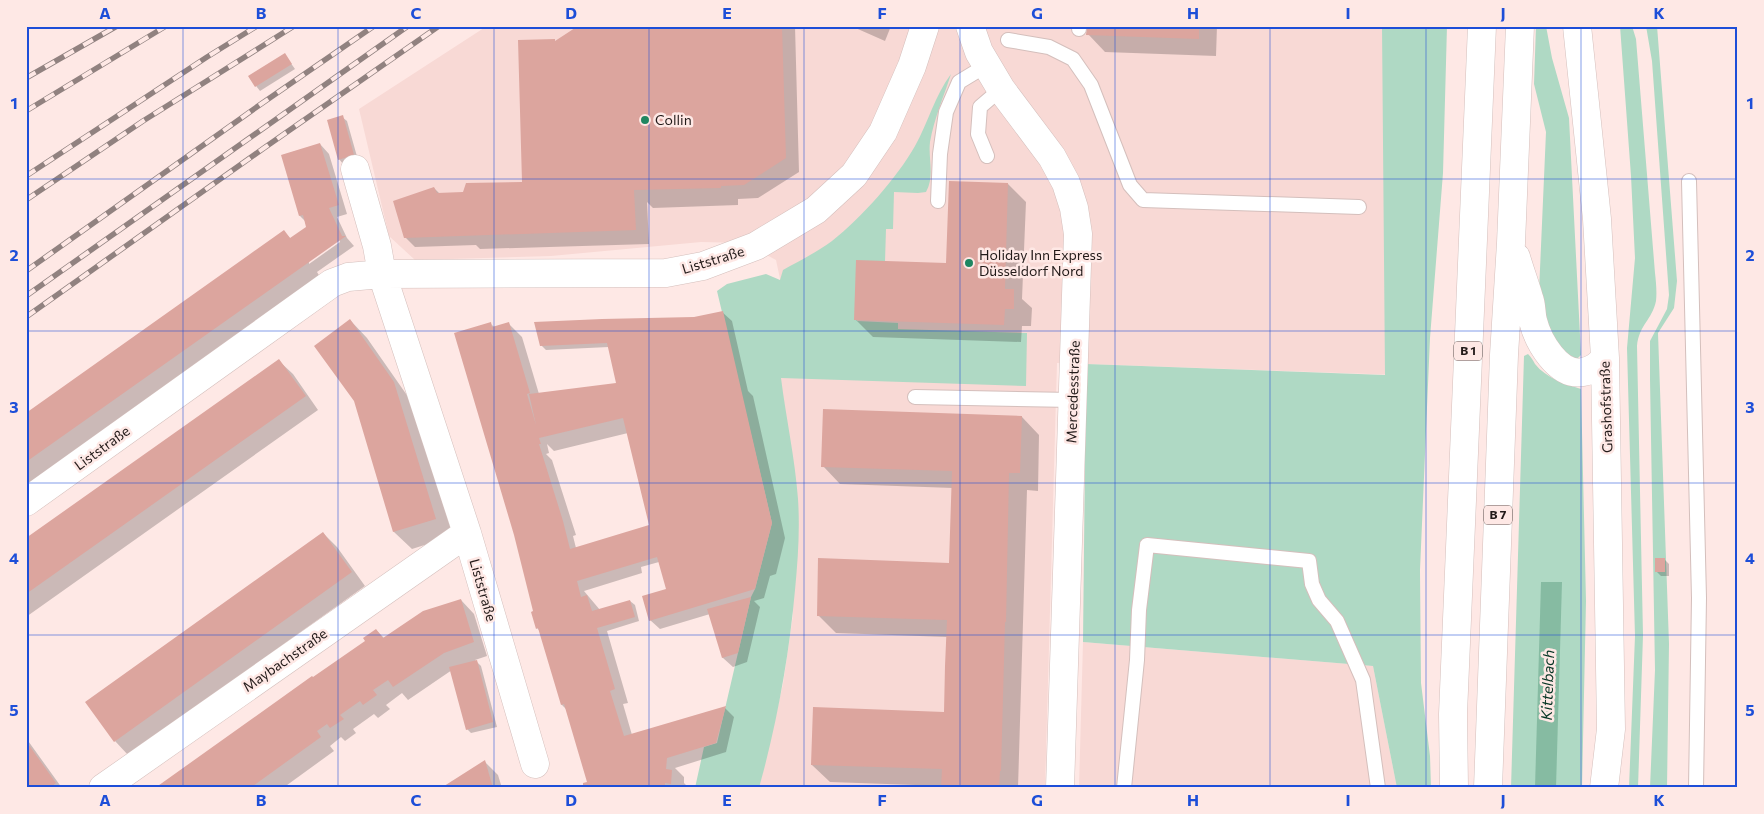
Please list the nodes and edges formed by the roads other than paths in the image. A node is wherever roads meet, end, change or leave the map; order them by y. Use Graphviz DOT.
graph roads {
  1 [pos="925,26"];
  2 [pos="970,26"];
  3 [pos="1482,26"];
  4 [pos="1520,26"];
  5 [pos="1577,26"];
  6 [pos="1008,40"];
  7 [pos="987,65"];
  8 [pos="1002,89"];
  9 [pos="987,156"];
  10 [pos="355,169"];
  11 [pos="1689,181"];
  12 [pos="938,200"];
  13 [pos="1359,207"];
  14 [pos="1511,243"];
  15 [pos="382,274"];
  16 [pos="1605,358"];
  17 [pos="915,397"];
  18 [pos="1073,400"];
  19 [pos="26,502"];
  20 [pos="467,533"];
  21 [pos="1610,729"];
  22 [pos="535,764"];
  23 [pos="103,788"];
  24 [pos="1060,788"];
  25 [pos="1124,788"];
  26 [pos="1378,788"];
  27 [pos="1454,788"];
  28 [pos="1488,788"];
  29 [pos="1604,788"];
  30 [pos="1621,788"];
  31 [pos="1696,788"];
  1 -- 15 [label="street, Liststraße"];
  2 -- 7 [label="street, Mercedesstraße"];
  3 -- 27 [label="street, B 1"];
  4 -- 14 [label="street, B 7"];
  5 -- 16 [label="street, Grashofstraße"];
  6 -- 13 [label="lane"];
  7 -- 8 [label="street, Mercedesstraße"];
  7 -- 12 [label="lane"];
  8 -- 9 [label="lane"];
  8 -- 18 [label="street, Mercedesstraße"];
  10 -- 15 [label="street, Liststraße"];
  11 -- 31 [label="lane"];
  14 -- 16 [label="street"];
  14 -- 28 [label="street, B 7"];
  15 -- 19 [label="street, Liststraße"];
  15 -- 20 [label="street, Liststraße"];
  16 -- 21 [label="street, Grashofstraße"];
  17 -- 18 [label="lane"];
  18 -- 24 [label="street, Mercedesstraße"];
  20 -- 22 [label="street, Liststraße"];
  20 -- 23 [label="street, Maybachstraße"];
  21 -- 29 [label="street, Grashofstraße"];
  21 -- 30 [label="street"];
  25 -- 26 [label="lane"];
}
